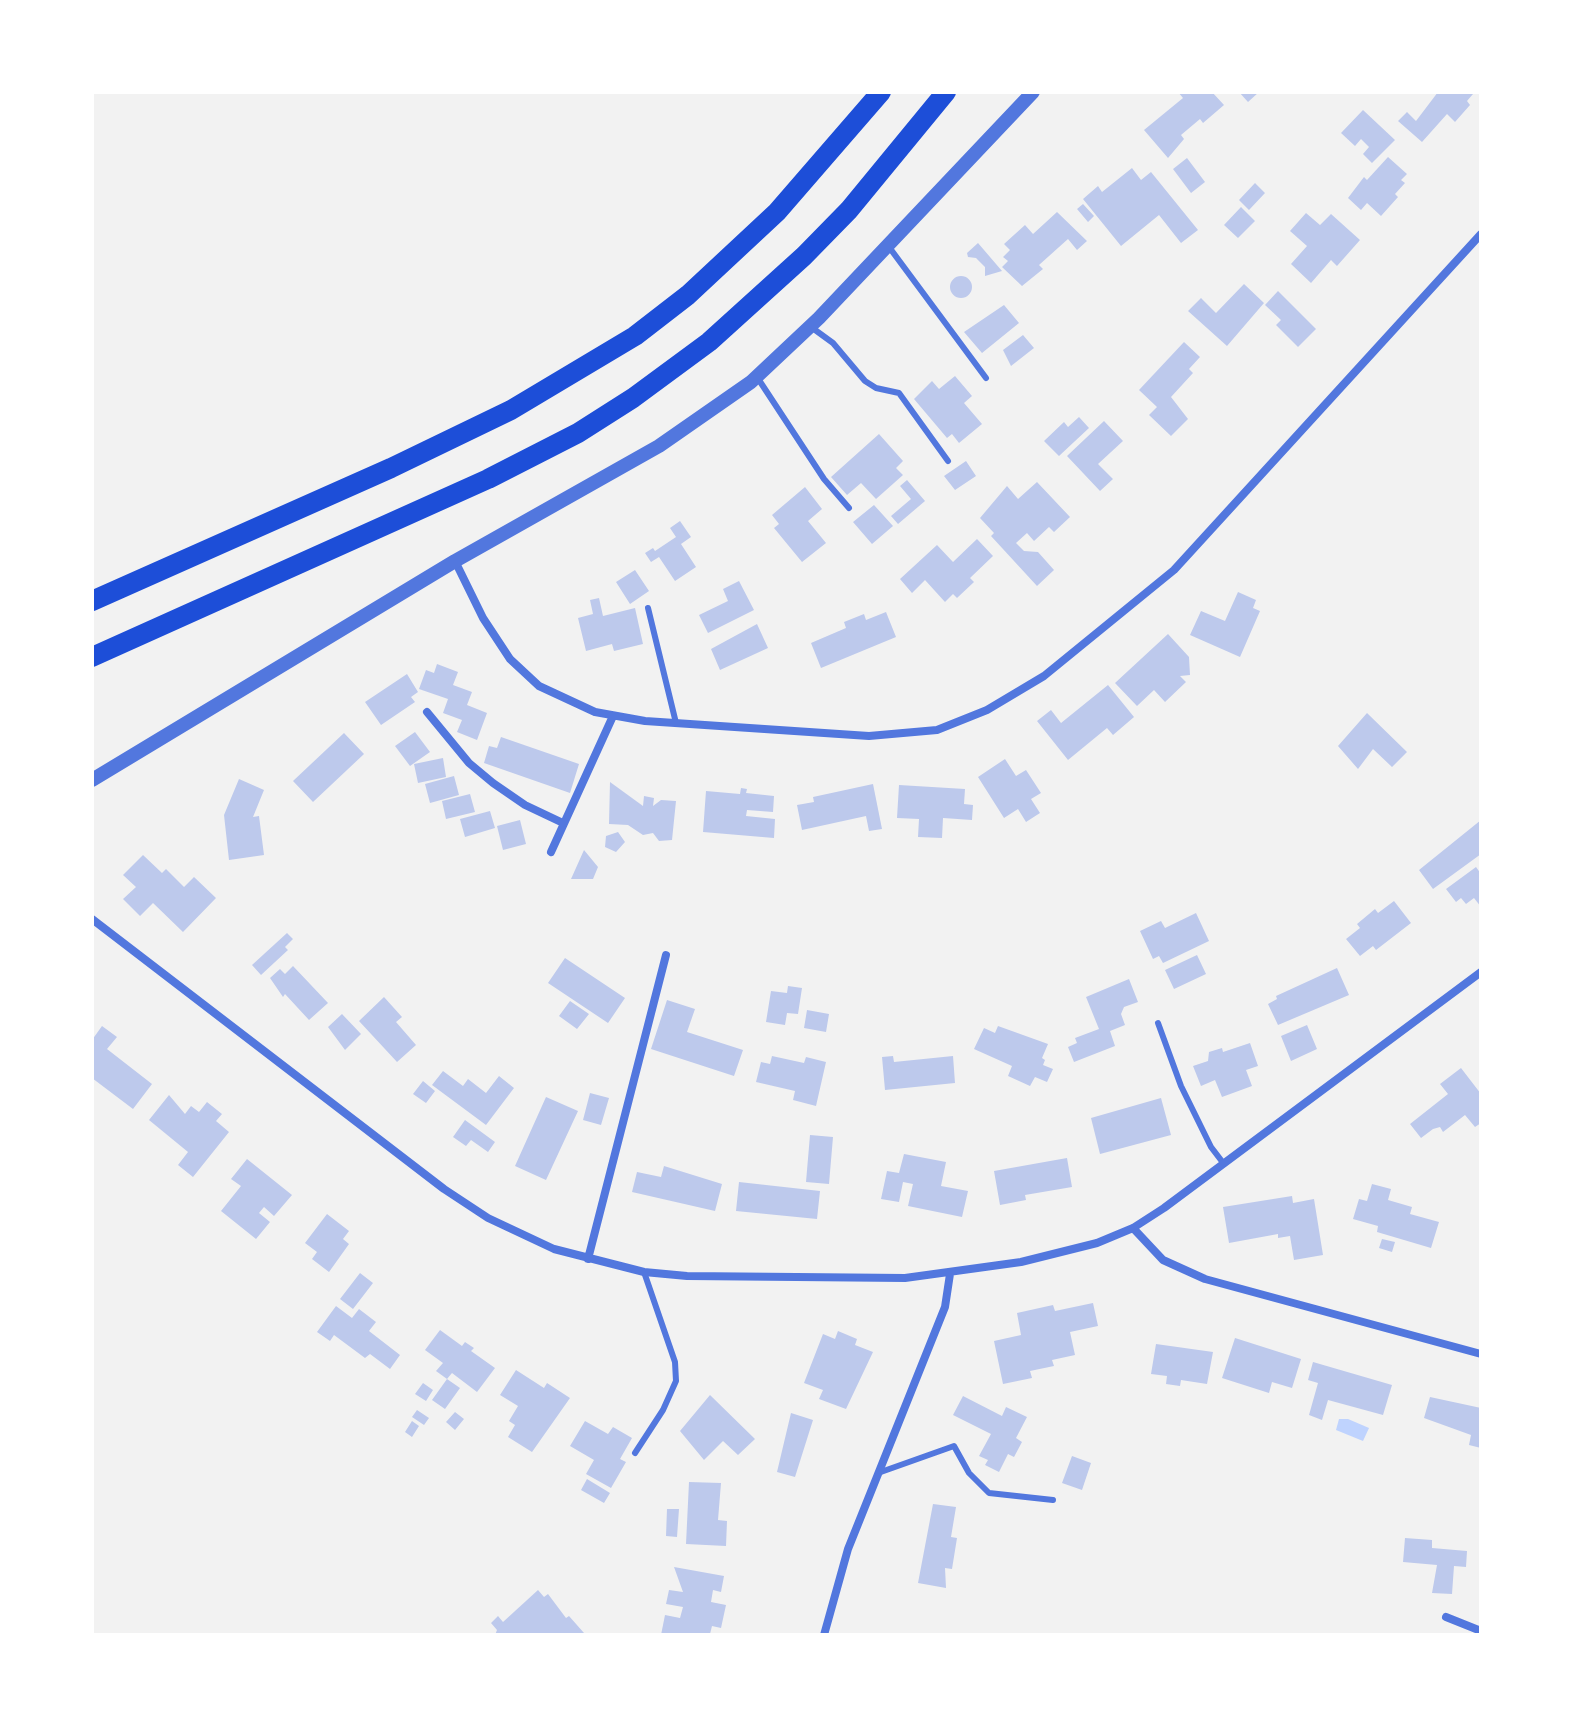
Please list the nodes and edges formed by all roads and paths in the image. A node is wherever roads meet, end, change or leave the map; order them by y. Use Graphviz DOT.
graph roads {
  1 [pos="881,92"];
  2 [pos="946,92"];
  3 [pos="1033,92"];
  4 [pos="1481,234"];
  5 [pos="889,247"];
  6 [pos="811,327"];
  7 [pos="757,377"];
  8 [pos="986,378"];
  9 [pos="948,461"];
  10 [pos="849,508"];
  11 [pos="311,557"];
  12 [pos="455,561"];
  13 [pos="92,598"];
  14 [pos="648,608"];
  15 [pos="92,657"];
  16 [pos="92,672"];
  17 [pos="427,712"];
  18 [pos="613,716"];
  19 [pos="676,723"];
  20 [pos="92,780"];
  21 [pos="563,823"];
  22 [pos="551,852"];
  23 [pos="92,919"];
  24 [pos="666,955"];
  25 [pos="1481,972"];
  26 [pos="1158,1023"];
  27 [pos="1224,1164"];
  28 [pos="1133,1228"];
  29 [pos="588,1259"];
  30 [pos="644,1272"];
  31 [pos="950,1274"];
  32 [pos="1481,1354"];
  33 [pos="635,1453"];
  34 [pos="878,1473"];
  35 [pos="1053,1500"];
  36 [pos="1446,1617"];
  37 [pos="1481,1631"];
  38 [pos="824,1635"];
  1 -- 13 [label="highway"];
  2 -- 11 [label="highway"];
  3 -- 5 [label="street"];
  4 -- 19 [label="street"];
  5 -- 6 [label="street"];
  5 -- 8 [label="lane"];
  6 -- 7 [label="street"];
  6 -- 9 [label="lane"];
  7 -- 10 [label="lane"];
  7 -- 12 [label="street"];
  11 -- 15 [label="highway"];
  11 -- 16 [label="highway"];
  12 -- 18 [label="street"];
  12 -- 20 [label="street"];
  14 -- 19 [label="lane"];
  17 -- 21 [label="street"];
  18 -- 19 [label="street"];
  18 -- 21 [label="street"];
  21 -- 22 [label="street"];
  23 -- 29 [label="street"];
  24 -- 29 [label="street"];
  25 -- 27 [label="street"];
  26 -- 27 [label="lane"];
  27 -- 28 [label="street"];
  28 -- 31 [label="street"];
  28 -- 32 [label="street"];
  29 -- 30 [label="street"];
  30 -- 31 [label="street"];
  30 -- 33 [label="lane"];
  31 -- 34 [label="street"];
  34 -- 35 [label="lane"];
  34 -- 38 [label="street"];
  36 -- 37 [label="street"];
}
